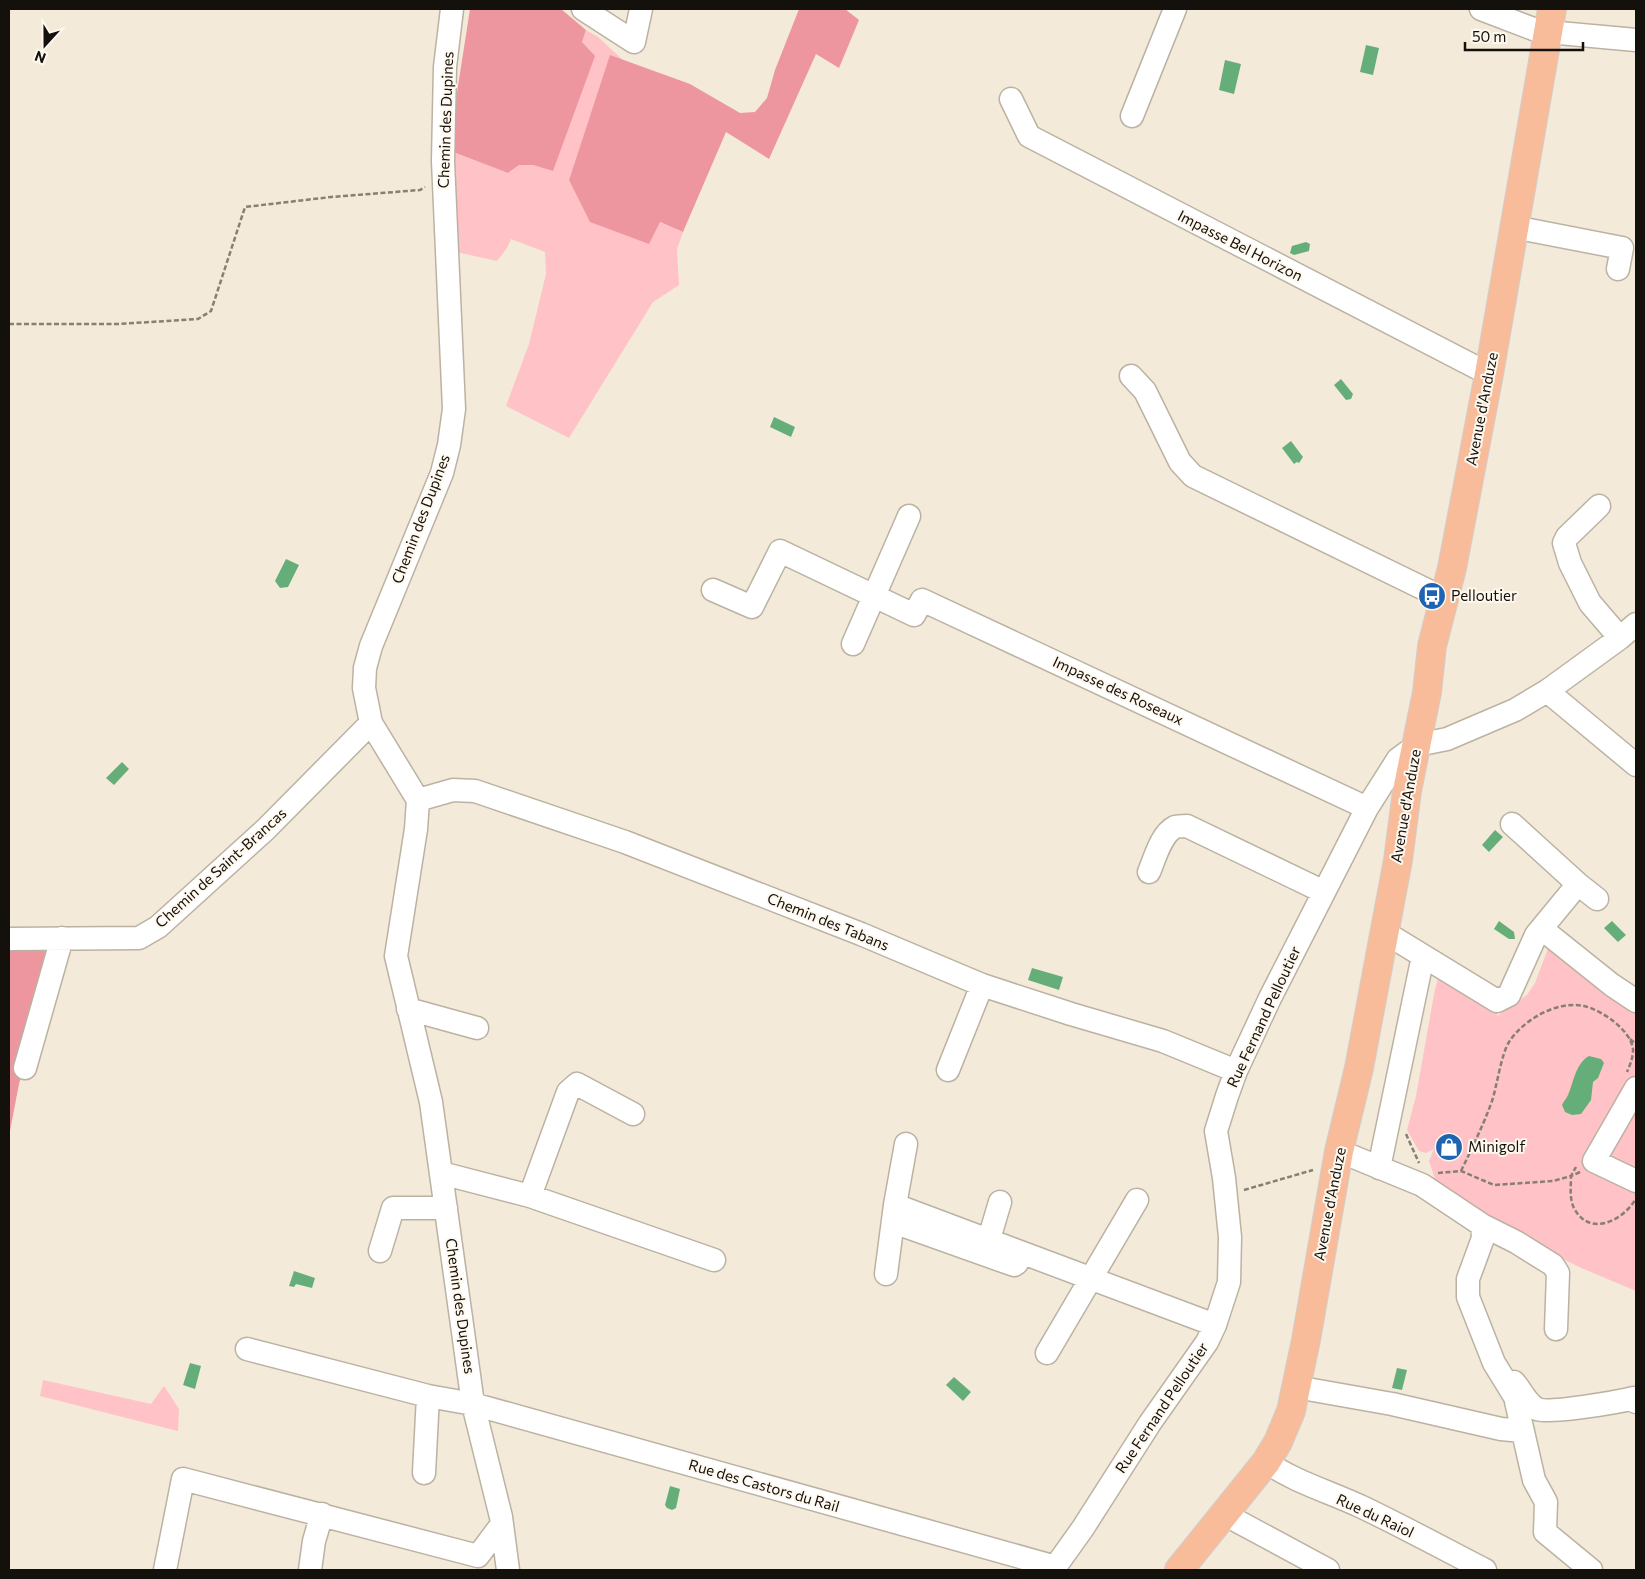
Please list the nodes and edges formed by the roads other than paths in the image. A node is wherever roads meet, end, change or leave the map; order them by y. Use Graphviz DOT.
graph roads {
  1 [pos="452,9"];
  2 [pos="583,9"];
  3 [pos="641,9"];
  4 [pos="1175,9"];
  5 [pos="1481,9"];
  6 [pos="1550,21"];
  7 [pos="1636,40"];
  8 [pos="1011,99"];
  9 [pos="1132,116"];
  10 [pos="1514,228"];
  11 [pos="1618,269"];
  12 [pos="1489,374"];
  13 [pos="1131,376"];
  14 [pos="1599,506"];
  15 [pos="909,516"];
  16 [pos="713,590"];
  17 [pos="875,597"];
  18 [pos="1445,599"];
  19 [pos="1628,631"];
  20 [pos="853,644"];
  21 [pos="1547,691"];
  22 [pos="371,723"];
  23 [pos="1417,745"];
  24 [pos="1636,765"];
  25 [pos="418,800"];
  26 [pos="1367,808"];
  27 [pos="1512,824"];
  28 [pos="1149,872"];
  29 [pos="1578,884"];
  30 [pos="1324,892"];
  31 [pos="1597,899"];
  32 [pos="1384,932"];
  33 [pos="1536,935"];
  34 [pos="9,938"];
  35 [pos="62,938"];
  36 [pos="1423,956"];
  37 [pos="982,985"];
  38 [pos="1636,1001"];
  39 [pos="408,1009"];
  40 [pos="477,1028"];
  41 [pos="25,1068"];
  42 [pos="948,1070"];
  43 [pos="1236,1072"];
  44 [pos="1631,1081"];
  45 [pos="633,1114"];
  46 [pos="906,1144"];
  47 [pos="1338,1157"];
  48 [pos="1379,1168"];
  49 [pos="441,1173"];
  50 [pos="1636,1181"];
  51 [pos="530,1196"];
  52 [pos="1137,1200"];
  53 [pos="1000,1202"];
  54 [pos="446,1208"];
  55 [pos="894,1213"];
  56 [pos="1482,1226"];
  57 [pos="989,1239"];
  58 [pos="380,1251"];
  59 [pos="1027,1253"];
  60 [pos="714,1260"];
  61 [pos="886,1274"];
  62 [pos="1092,1279"];
  63 [pos="1215,1325"];
  64 [pos="1556,1329"];
  65 [pos="247,1349"];
  66 [pos="1048,1353"];
  67 [pos="1499,1371"];
  68 [pos="1296,1387"];
  69 [pos="428,1396"];
  70 [pos="1636,1402"];
  71 [pos="473,1404"];
  72 [pos="1523,1431"];
  73 [pos="1266,1462"];
  74 [pos="424,1473"];
  75 [pos="322,1514"];
  76 [pos="1224,1514"];
  77 [pos="502,1524"];
  78 [pos="477,1563"];
  79 [pos="1054,1569"];
  80 [pos="165,1570"];
  81 [pos="310,1570"];
  82 [pos="508,1570"];
  83 [pos="1179,1570"];
  84 [pos="1328,1570"];
  85 [pos="1485,1570"];
  86 [pos="1591,1570"];
  1 -- 22 [label="street, Chemin des Dupines"];
  2 -- 3 [label="street"];
  4 -- 9 [label="street"];
  5 -- 6 [label="street"];
  6 -- 7 [label="street"];
  6 -- 10 [label="main road, Avenue d'Anduze"];
  8 -- 12 [label="street, Impasse Bel Horizon"];
  10 -- 11 [label="street"];
  10 -- 12 [label="main road, Avenue d'Anduze"];
  12 -- 18 [label="main road, Avenue d'Anduze"];
  13 -- 18 [label="street"];
  14 -- 19 [label="street"];
  15 -- 17 [label="street"];
  16 -- 17 [label="street, Impasse des Roseaux"];
  17 -- 20 [label="street"];
  17 -- 26 [label="street, Impasse des Roseaux"];
  18 -- 23 [label="main road, Avenue d'Anduze"];
  19 -- 21 [label="street"];
  21 -- 23 [label="street"];
  21 -- 24 [label="street"];
  22 -- 25 [label="street, Chemin des Dupines"];
  22 -- 35 [label="street, Chemin de Saint-Brancas"];
  23 -- 26 [label="street, Rue Fernand Pelloutier"];
  23 -- 32 [label="main road, Avenue d'Anduze"];
  25 -- 37 [label="street, Chemin des Tabans"];
  25 -- 39 [label="street, Chemin des Dupines"];
  26 -- 30 [label="street, Rue Fernand Pelloutier"];
  27 -- 29 [label="street"];
  28 -- 30 [label="street"];
  29 -- 31 [label="street"];
  29 -- 33 [label="street"];
  30 -- 43 [label="street, Rue Fernand Pelloutier"];
  32 -- 36 [label="street"];
  32 -- 47 [label="main road, Avenue d'Anduze"];
  33 -- 36 [label="street"];
  33 -- 38 [label="street"];
  34 -- 35 [label="street, Chemin de Saint-Brancas"];
  35 -- 41 [label="street"];
  36 -- 48 [label="street"];
  37 -- 42 [label="street"];
  37 -- 43 [label="street, Chemin des Tabans"];
  39 -- 40 [label="street"];
  39 -- 49 [label="street, Chemin des Dupines"];
  43 -- 63 [label="street, Rue Fernand Pelloutier"];
  44 -- 50 [label="street"];
  45 -- 51 [label="street"];
  46 -- 55 [label="street"];
  47 -- 48 [label="street"];
  47 -- 68 [label="main road, Avenue d'Anduze"];
  48 -- 56 [label="street"];
  49 -- 51 [label="street"];
  49 -- 54 [label="street, Chemin des Dupines"];
  51 -- 60 [label="street"];
  52 -- 62 [label="street"];
  53 -- 57 [label="street"];
  54 -- 58 [label="street"];
  54 -- 71 [label="street, Chemin des Dupines"];
  55 -- 57 [label="street"];
  55 -- 59 [label="street"];
  55 -- 61 [label="street"];
  56 -- 64 [label="street"];
  56 -- 67 [label="street"];
  57 -- 59 [label="street"];
  59 -- 62 [label="street"];
  62 -- 63 [label="street"];
  62 -- 66 [label="street"];
  63 -- 79 [label="street, Rue Fernand Pelloutier"];
  65 -- 69 [label="street"];
  67 -- 70 [label="street"];
  67 -- 72 [label="street"];
  68 -- 72 [label="street"];
  68 -- 73 [label="main road, Avenue d'Anduze"];
  69 -- 71 [label="street"];
  69 -- 74 [label="street"];
  71 -- 77 [label="street, Chemin des Dupines"];
  71 -- 79 [label="street, Rue des Castors du Rail"];
  72 -- 86 [label="street"];
  73 -- 76 [label="main road, Avenue d'Anduze"];
  73 -- 85 [label="street, Rue du Raiol"];
  75 -- 78 [label="street"];
  75 -- 80 [label="street"];
  75 -- 81 [label="street"];
  76 -- 83 [label="main road, Avenue d'Anduze"];
  76 -- 84 [label="street"];
  77 -- 78 [label="street"];
  77 -- 82 [label="street, Chemin des Dupines"];
}
